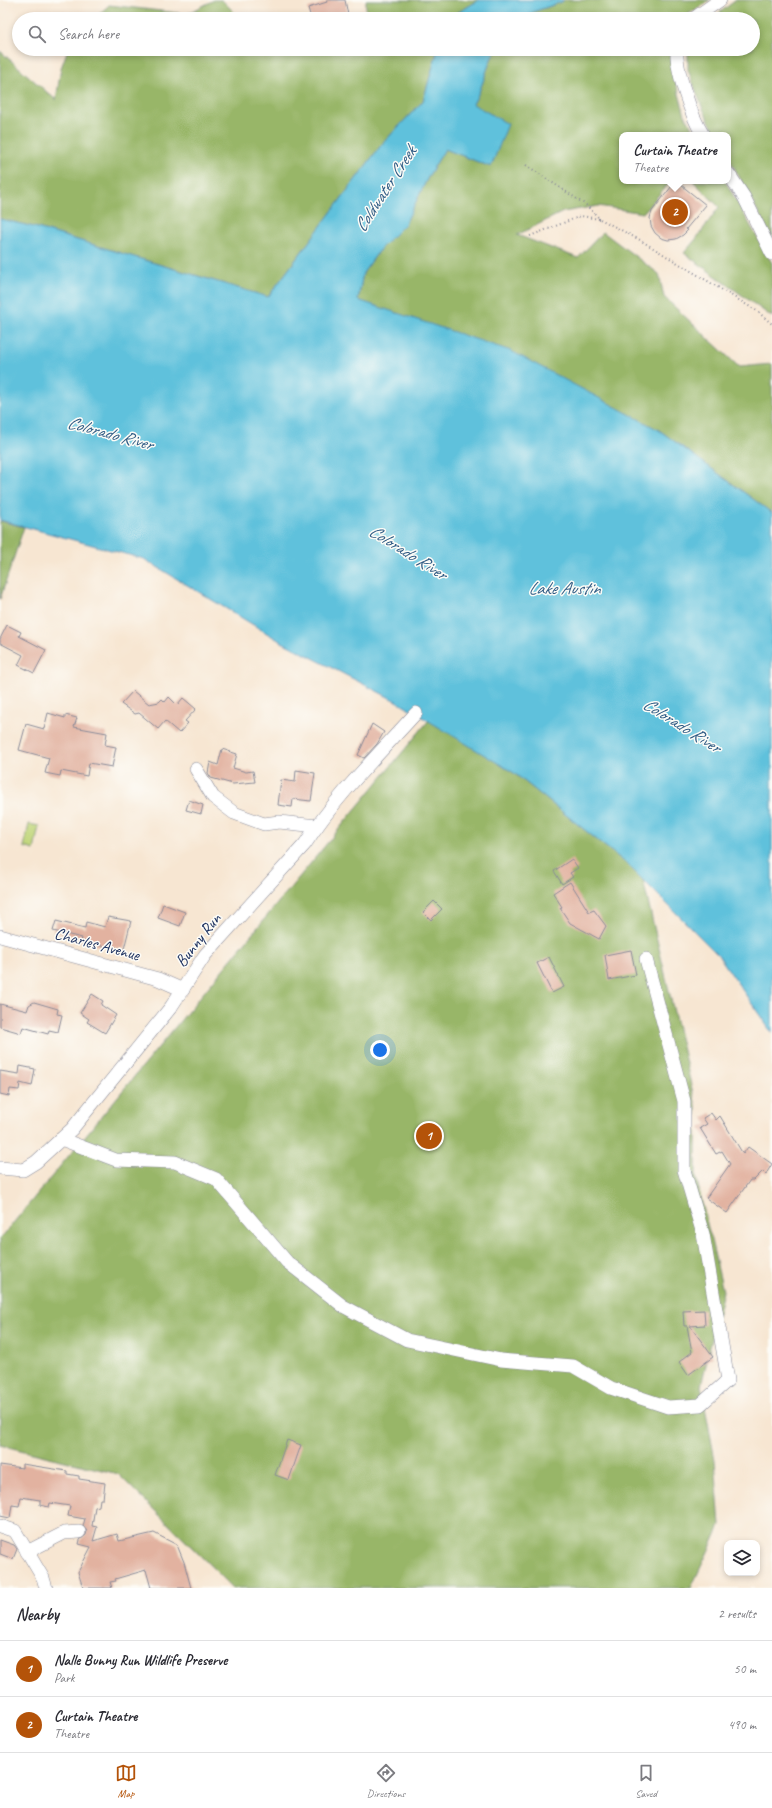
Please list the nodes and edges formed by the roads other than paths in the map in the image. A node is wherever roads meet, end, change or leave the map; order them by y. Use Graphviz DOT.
graph roads {
  1 [pos="720,0"];
  2 [pos="703,12"];
  3 [pos="678,56"];
  4 [pos="702,132"];
  5 [pos="731,178"];
  6 [pos="772,254"];
  7 [pos="416,713"];
  8 [pos="196,769"];
  9 [pos="317,826"];
  10 [pos="0,936"];
  11 [pos="646,959"];
  12 [pos="184,990"];
  13 [pos="61,1139"];
  14 [pos="0,1168"];
  15 [pos="0,1526"];
  16 [pos="79,1532"];
  17 [pos="27,1552"];
  18 [pos="46,1588"];
  1 -- 2 [label="street"];
  3 -- 4 [label="street"];
  5 -- 6 [label="street"];
  7 -- 9 [label="street, Bunny Run"];
  8 -- 9 [label="street"];
  9 -- 12 [label="street, Bunny Run"];
  10 -- 12 [label="street, Charles Avenue"];
  11 -- 13 [label="street"];
  12 -- 13 [label="street, Bunny Run"];
  13 -- 14 [label="street, Bunny Run"];
  15 -- 17 [label="street"];
  16 -- 17 [label="street"];
  17 -- 18 [label="street"];
}
